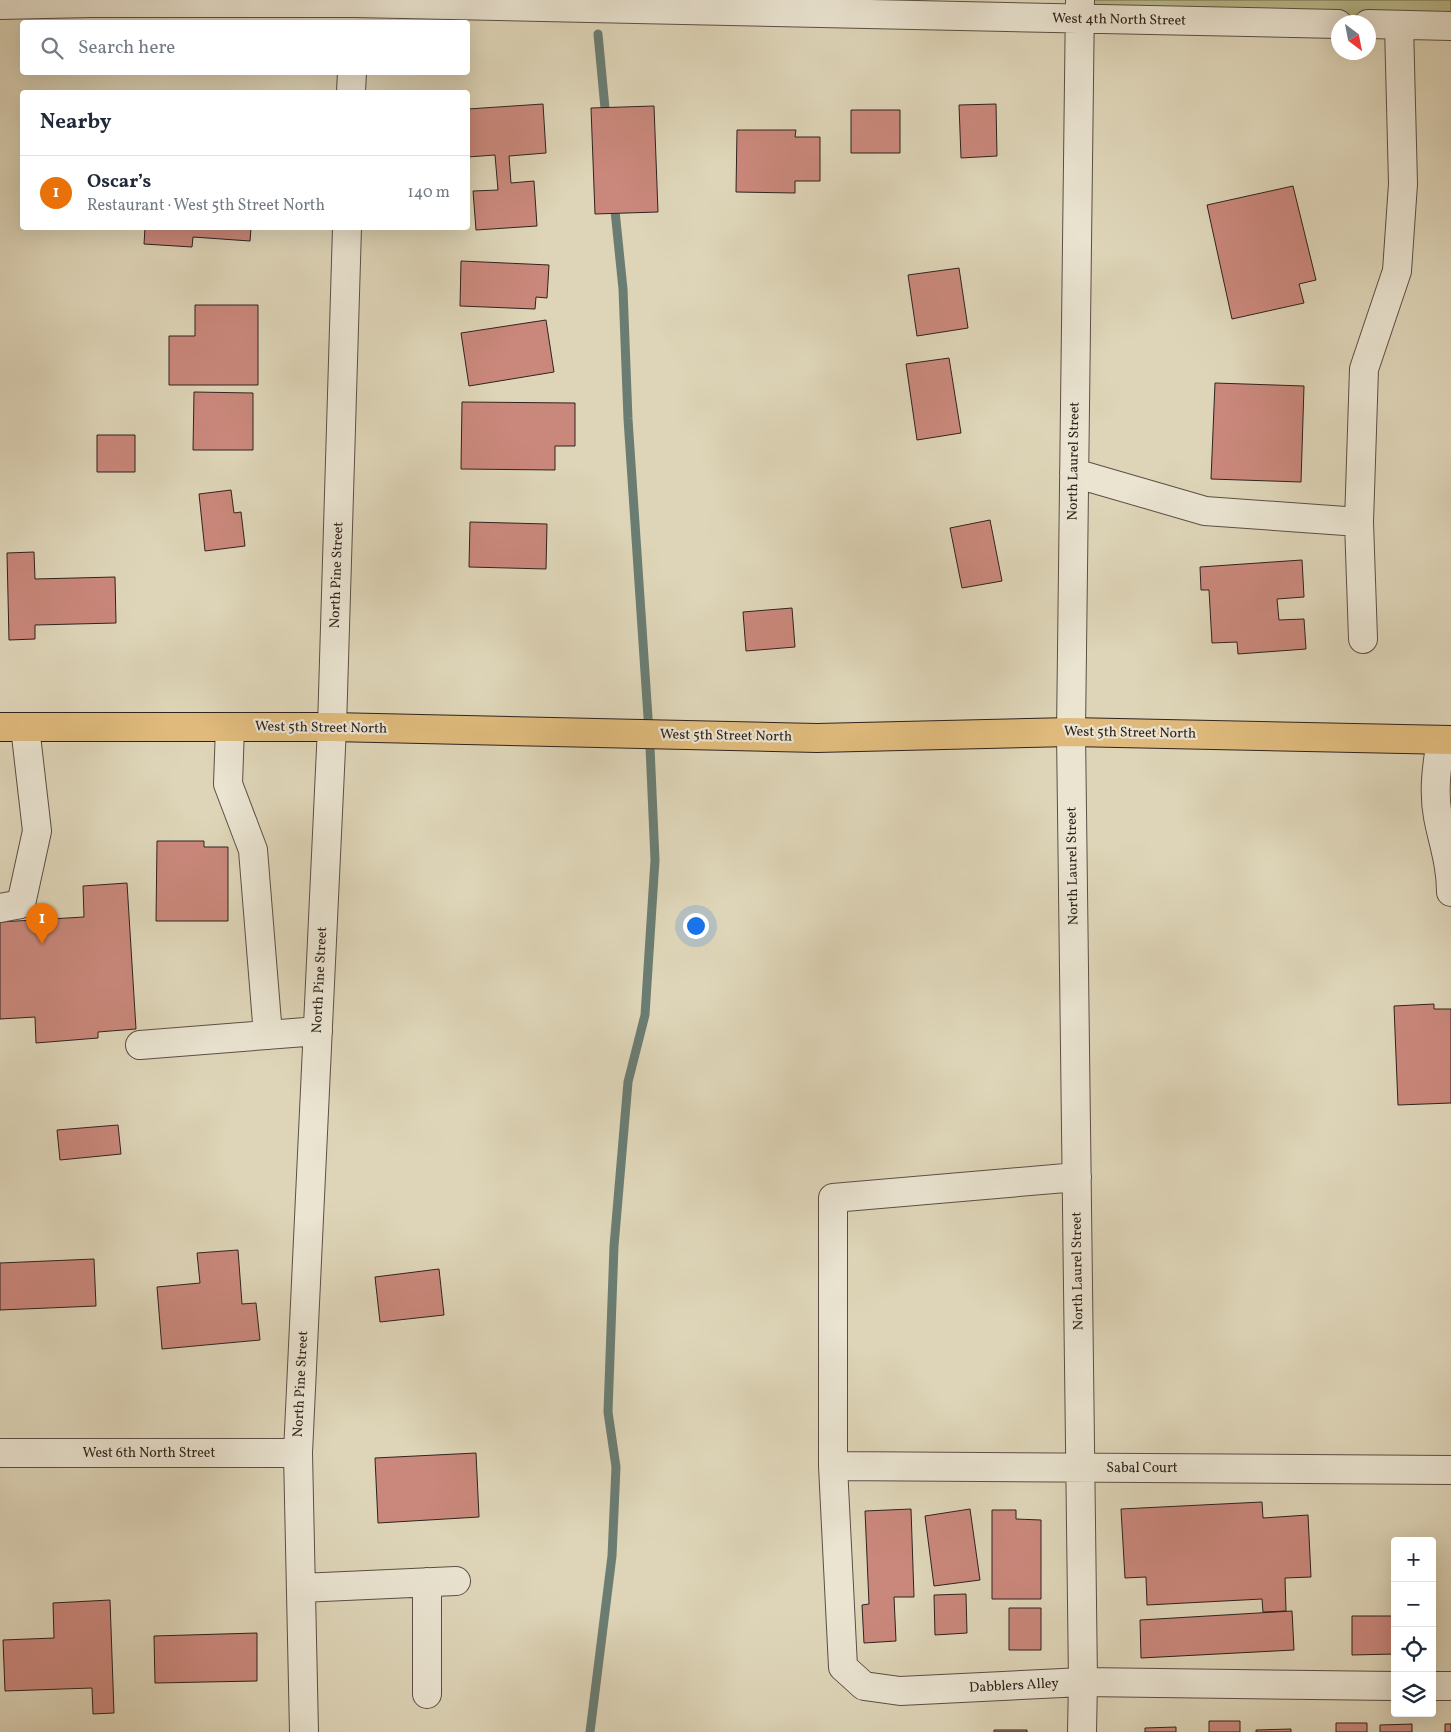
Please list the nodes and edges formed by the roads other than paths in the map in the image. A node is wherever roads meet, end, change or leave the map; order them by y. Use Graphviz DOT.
graph roads {
  1 [pos="91,1"];
  2 [pos="0,6"];
  3 [pos="354,8"];
  4 [pos="1080,10"];
  5 [pos="1331,24"];
  6 [pos="1376,24"];
  7 [pos="1399,25"];
  8 [pos="1451,26"];
  9 [pos="352,75"];
  10 [pos="351,90"];
  11 [pos="347,230"];
  12 [pos="1074,473"];
  13 [pos="1359,522"];
  14 [pos="1363,639"];
  15 [pos="12,727"];
  16 [pos="230,727"];
  17 [pos="332,727"];
  18 [pos="1071,732"];
  19 [pos="1446,740"];
  20 [pos="1451,892"];
  21 [pos="0,908"];
  22 [pos="318,1031"];
  23 [pos="268,1035"];
  24 [pos="140,1045"];
  25 [pos="1077,1177"];
  26 [pos="0,1453"];
  27 [pos="298,1453"];
  28 [pos="833,1466"];
  29 [pos="1080,1467"];
  30 [pos="1451,1470"];
  31 [pos="456,1581"];
  32 [pos="427,1582"];
  33 [pos="301,1588"];
  34 [pos="1084,1682"];
  35 [pos="1391,1686"];
  36 [pos="1436,1686"];
  37 [pos="1451,1686"];
  38 [pos="427,1694"];
  39 [pos="304,1732"];
  40 [pos="1082,1732"];
  1 -- 2 [label="street, West 4th North Street"];
  1 -- 3 [label="street, West 4th North Street"];
  3 -- 4 [label="street, West 4th North Street"];
  4 -- 5 [label="street, West 4th North Street"];
  4 -- 12 [label="street, North Laurel Street"];
  6 -- 7 [label="street"];
  7 -- 8 [label="street"];
  7 -- 13 [label="street"];
  9 -- 10 [label="street"];
  11 -- 17 [label="street, North Pine Street"];
  12 -- 13 [label="street"];
  12 -- 18 [label="street, North Laurel Street"];
  13 -- 14 [label="street"];
  15 -- 16 [label="main road, West 5th Street North"];
  15 -- 21 [label="street"];
  16 -- 17 [label="main road, West 5th Street North"];
  16 -- 23 [label="street"];
  17 -- 18 [label="main road, West 5th Street North"];
  17 -- 22 [label="street, North Pine Street"];
  18 -- 19 [label="main road, West 5th Street North"];
  18 -- 25 [label="street, North Laurel Street"];
  19 -- 20 [label="street"];
  22 -- 23 [label="street"];
  22 -- 27 [label="street, North Pine Street"];
  23 -- 24 [label="street"];
  25 -- 28 [label="street, Dabblers Alley"];
  25 -- 29 [label="street, North Laurel Street"];
  26 -- 27 [label="street, West 6th North Street"];
  27 -- 33 [label="street, North Pine Street"];
  28 -- 29 [label="street, Sabal Court"];
  28 -- 34 [label="street, Dabblers Alley"];
  29 -- 30 [label="street, Sabal Court"];
  29 -- 34 [label="street, North Laurel Street"];
  31 -- 32 [label="street"];
  32 -- 33 [label="street"];
  32 -- 38 [label="street"];
  33 -- 39 [label="street, North Pine Street"];
  34 -- 35 [label="street, Dabblers Alley"];
  34 -- 40 [label="street, North Laurel Street"];
  36 -- 37 [label="street"];
}
